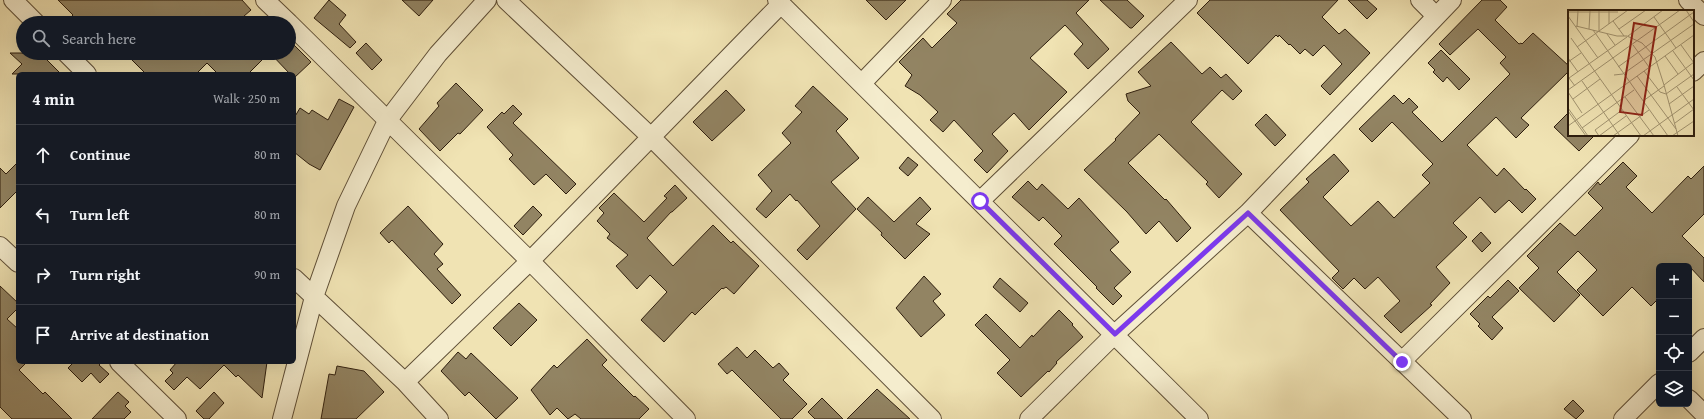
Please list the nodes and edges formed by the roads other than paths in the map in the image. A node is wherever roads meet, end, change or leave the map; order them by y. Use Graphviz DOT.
graph roads {
  1 [pos="13,0"];
  2 [pos="266,0"];
  3 [pos="486,0"];
  4 [pos="506,0"];
  5 [pos="942,0"];
  6 [pos="1188,0"];
  7 [pos="1420,0"];
  8 [pos="1452,0"];
  9 [pos="1688,0"];
  10 [pos="779,2"];
  11 [pos="1436,15"];
  12 [pos="29,16"];
  13 [pos="282,16"];
  14 [pos="1704,16"];
  15 [pos="296,30"];
  16 [pos="73,60"];
  17 [pos="1704,62"];
  18 [pos="1694,71"];
  19 [pos="85,72"];
  20 [pos="862,83"];
  21 [pos="387,121"];
  22 [pos="1629,136"];
  23 [pos="651,137"];
  24 [pos="980,201"];
  25 [pos="1248,213"];
  26 [pos="0,246"];
  27 [pos="16,261"];
  28 [pos="530,261"];
  29 [pos="296,280"];
  30 [pos="314,297"];
  31 [pos="1115,334"];
  32 [pos="1704,338"];
  33 [pos="1692,350"];
  34 [pos="1402,362"];
  35 [pos="121,364"];
  36 [pos="405,382"];
  37 [pos="1656,386"];
  38 [pos="1692,402"];
  39 [pos="1704,414"];
  40 [pos="177,419"];
  41 [pos="282,419"];
  42 [pos="439,419"];
  43 [pos="686,419"];
  44 [pos="932,419"];
  45 [pos="1029,419"];
  46 [pos="1199,419"];
  47 [pos="1462,419"];
  48 [pos="1623,419"];
  1 -- 12 [label="street"];
  2 -- 13 [label="street"];
  3 -- 21 [label="street"];
  4 -- 23 [label="street"];
  5 -- 20 [label="street"];
  6 -- 24 [label="street"];
  7 -- 11 [label="street"];
  8 -- 11 [label="street"];
  9 -- 14 [label="street"];
  10 -- 20 [label="street"];
  10 -- 23 [label="street"];
  11 -- 25 [label="street"];
  15 -- 21 [label="street"];
  16 -- 19 [label="street"];
  17 -- 18 [label="street"];
  20 -- 24 [label="street"];
  21 -- 28 [label="street"];
  21 -- 30 [label="street"];
  22 -- 34 [label="street"];
  23 -- 28 [label="street"];
  23 -- 44 [label="street"];
  24 -- 31 [label="street"];
  25 -- 31 [label="street"];
  25 -- 34 [label="street"];
  26 -- 27 [label="street"];
  28 -- 36 [label="street"];
  28 -- 43 [label="street"];
  29 -- 30 [label="street"];
  30 -- 36 [label="street"];
  30 -- 41 [label="street"];
  31 -- 45 [label="street"];
  31 -- 46 [label="street"];
  32 -- 33 [label="street"];
  34 -- 47 [label="street"];
  35 -- 40 [label="street"];
  36 -- 42 [label="street"];
  37 -- 48 [label="street"];
  38 -- 39 [label="street"];
}
